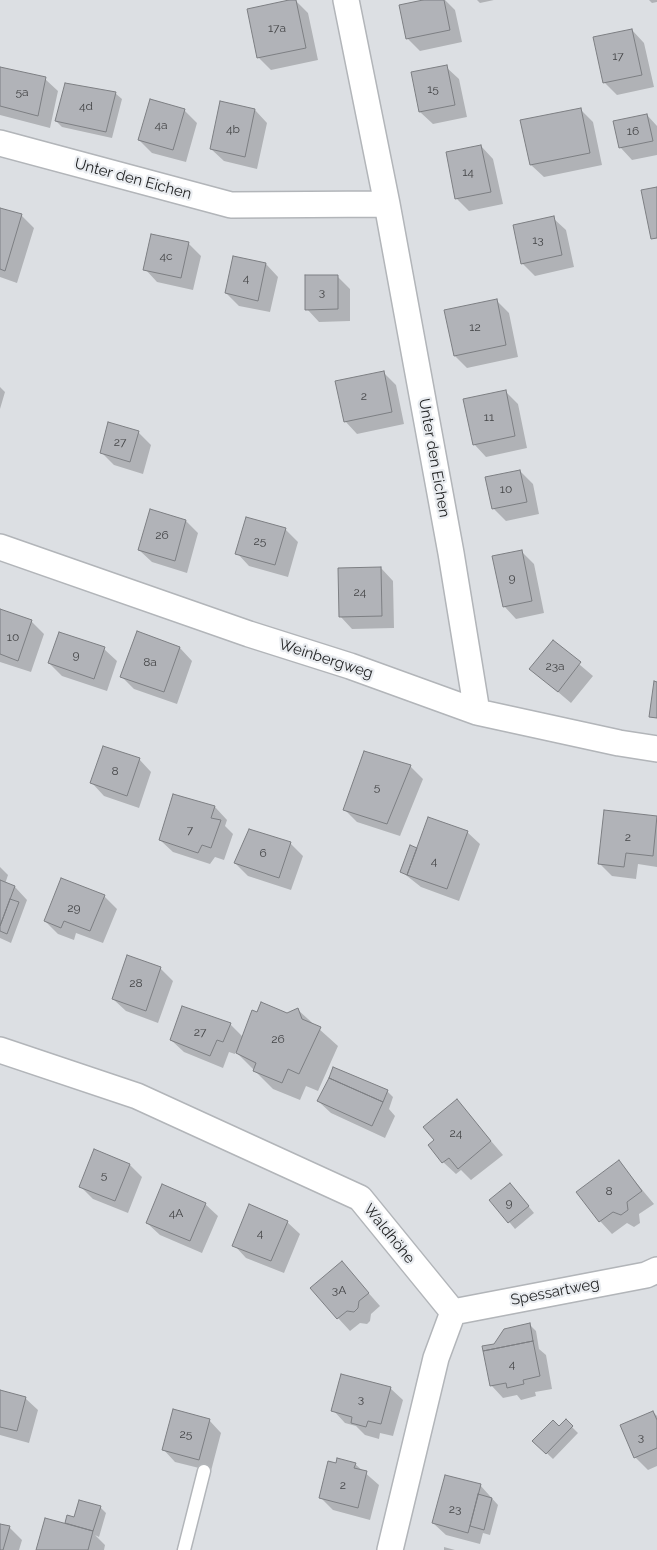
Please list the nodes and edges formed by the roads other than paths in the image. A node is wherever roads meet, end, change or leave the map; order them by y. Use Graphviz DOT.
graph roads {
  1 [pos="346,0"];
  2 [pos="0,143"];
  3 [pos="387,204"];
  4 [pos="0,547"];
  5 [pos="477,712"];
  6 [pos="657,749"];
  7 [pos="0,1050"];
  8 [pos="657,1270"];
  9 [pos="453,1312"];
  10 [pos="204,1470"];
  11 [pos="184,1550"];
  12 [pos="390,1550"];
  1 -- 3 [label="street, Unter den Eichen"];
  2 -- 3 [label="street, Unter den Eichen"];
  3 -- 5 [label="street, Unter den Eichen"];
  4 -- 5 [label="street, Weinbergweg"];
  5 -- 6 [label="street, Weinbergweg"];
  7 -- 9 [label="street, Waldhöhe"];
  8 -- 9 [label="street, Spessartweg"];
  9 -- 12 [label="street"];
  10 -- 11 [label="lane"];
}
